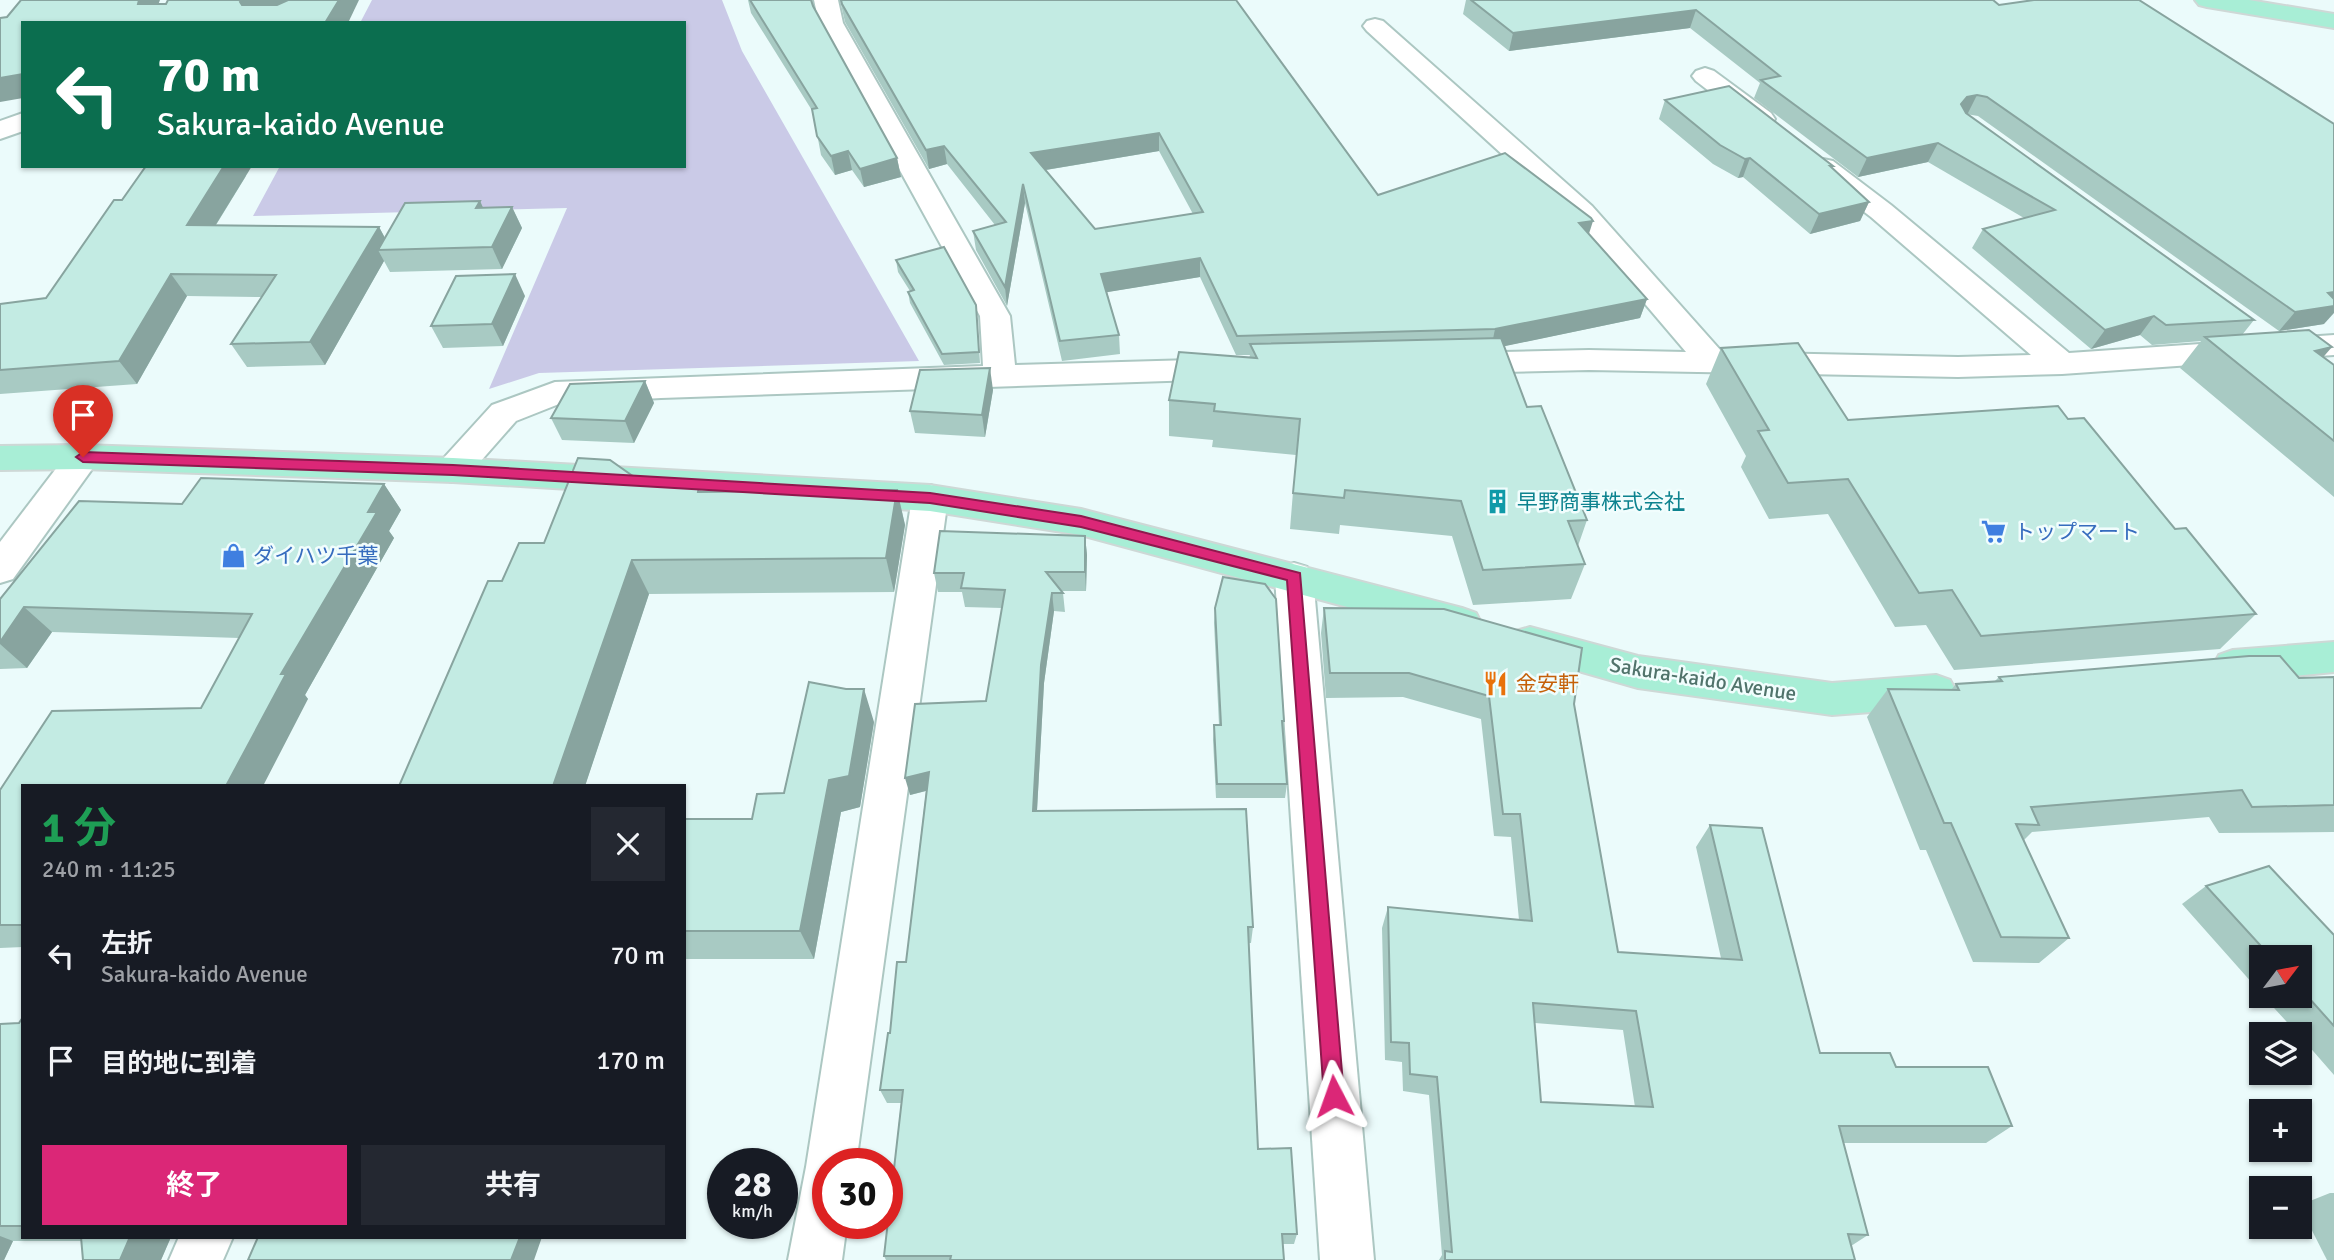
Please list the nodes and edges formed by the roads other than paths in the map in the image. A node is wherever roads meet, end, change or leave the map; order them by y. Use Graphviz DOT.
graph roads {
  1 [pos="826,0"];
  2 [pos="2207,0"];
  3 [pos="2334,21"];
  4 [pos="1375,26"];
  5 [pos="1705,76"];
  6 [pos="21,122"];
  7 [pos="0,131"];
  8 [pos="2246,326"];
  9 [pos="2334,345"];
  10 [pos="2279,350"];
  11 [pos="1713,362"];
  12 [pos="1427,363"];
  13 [pos="2062,364"];
  14 [pos="1263,368"];
  15 [pos="1000,378"];
  16 [pos="83,457"];
  17 [pos="0,458"];
  18 [pos="453,470"];
  19 [pos="930,498"];
  20 [pos="0,569"];
  21 [pos="1294,577"];
  22 [pos="2334,657"];
  23 [pos="2201,669"];
  24 [pos="1971,688"];
  25 [pos="832,1148"];
  26 [pos="205,1239"];
  27 [pos="818,1239"];
  28 [pos="196,1260"];
  29 [pos="815,1260"];
  30 [pos="1347,1260"];
  1 -- 15 [label="street"];
  2 -- 3 [label="highway"];
  4 -- 11 [label="street"];
  5 -- 13 [label="street"];
  6 -- 7 [label="street"];
  8 -- 10 [label="street"];
  9 -- 10 [label="street"];
  10 -- 13 [label="street"];
  11 -- 12 [label="street"];
  11 -- 13 [label="street"];
  14 -- 15 [label="street"];
  15 -- 18 [label="street"];
  16 -- 17 [label="highway, Sakura-kaido Avenue"];
  16 -- 18 [label="highway, Sakura-kaido Avenue"];
  16 -- 20 [label="street"];
  18 -- 19 [label="highway, Sakura-kaido Avenue"];
  19 -- 21 [label="highway, Sakura-kaido Avenue"];
  19 -- 25 [label="street"];
  21 -- 24 [label="highway, Sakura-kaido Avenue"];
  21 -- 30 [label="street"];
  22 -- 23 [label="highway"];
  26 -- 28 [label="street"];
  27 -- 29 [label="street"];
}
